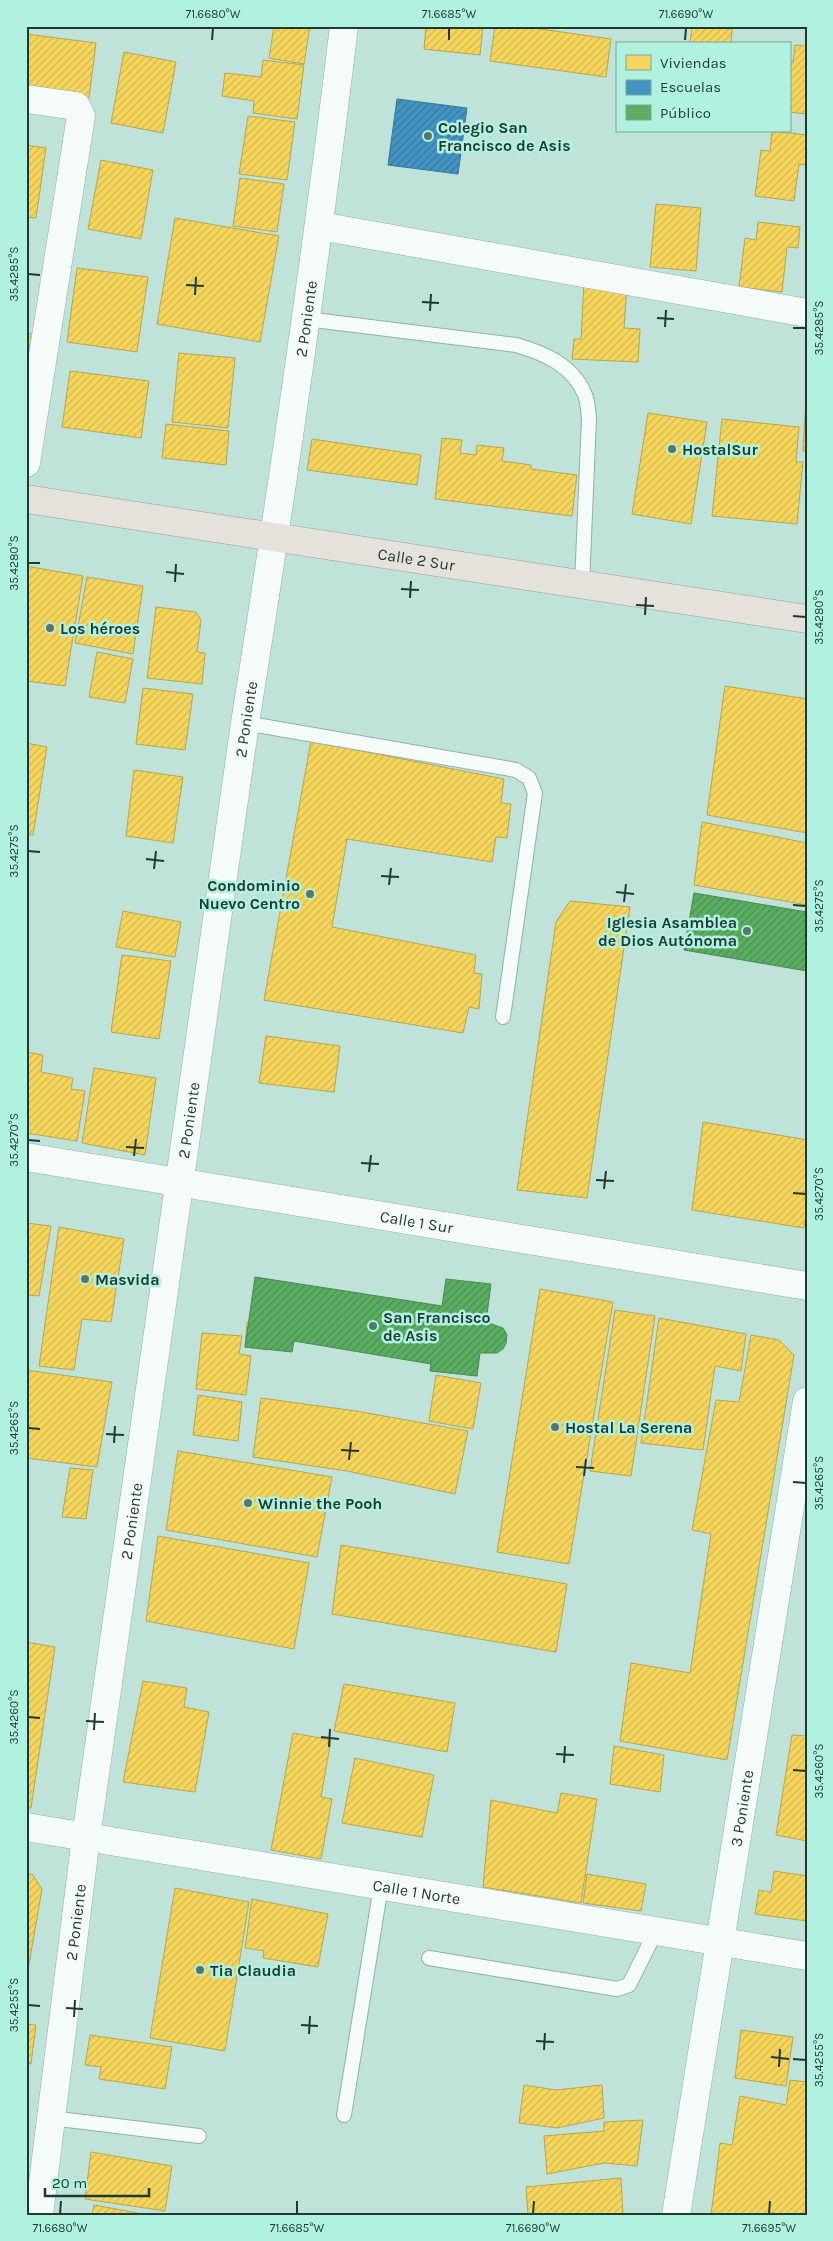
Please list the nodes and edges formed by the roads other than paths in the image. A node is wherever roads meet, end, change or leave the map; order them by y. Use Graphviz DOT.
graph roads {
  1 [pos="344,26"];
  2 [pos="26,99"];
  3 [pos="320,226"];
  4 [pos="807,314"];
  5 [pos="306,319"];
  6 [pos="26,463"];
  7 [pos="26,499"];
  8 [pos="275,538"];
  9 [pos="582,585"];
  10 [pos="807,619"];
  11 [pos="245,723"];
  12 [pos="503,1017"];
  13 [pos="26,1157"];
  14 [pos="180,1182"];
  15 [pos="807,1286"];
  16 [pos="807,1401"];
  17 [pos="26,1827"];
  18 [pos="86,1837"];
  19 [pos="381,1886"];
  20 [pos="656,1931"];
  21 [pos="721,1941"];
  22 [pos="807,1956"];
  23 [pos="429,1958"];
  24 [pos="344,2115"];
  25 [pos="51,2118"];
  26 [pos="199,2136"];
  27 [pos="39,2215"];
  28 [pos="676,2215"];
  1 -- 3 [label="street, 2 Poniente"];
  2 -- 6 [label="street"];
  3 -- 4 [label="street"];
  3 -- 5 [label="street, 2 Poniente"];
  5 -- 8 [label="street, 2 Poniente"];
  5 -- 9 [label="lane"];
  7 -- 8 [label="main road, Calle 2 Sur"];
  8 -- 9 [label="main road, Calle 2 Sur"];
  8 -- 11 [label="street, 2 Poniente"];
  9 -- 10 [label="main road, Calle 2 Sur"];
  11 -- 12 [label="lane"];
  11 -- 14 [label="street, 2 Poniente"];
  13 -- 14 [label="street, Calle 1 Sur"];
  14 -- 15 [label="street, Calle 1 Sur"];
  14 -- 18 [label="street, 2 Poniente"];
  16 -- 21 [label="street, 3 Poniente"];
  17 -- 18 [label="street, Calle 1 Norte"];
  18 -- 19 [label="street, Calle 1 Norte"];
  18 -- 25 [label="street, 2 Poniente"];
  19 -- 20 [label="street, Calle 1 Norte"];
  19 -- 24 [label="lane"];
  20 -- 21 [label="street, Calle 1 Norte"];
  20 -- 23 [label="lane"];
  21 -- 22 [label="street, Calle 1 Norte"];
  21 -- 28 [label="street, 3 Poniente"];
  25 -- 26 [label="lane"];
  25 -- 27 [label="street, 2 Poniente"];
}
